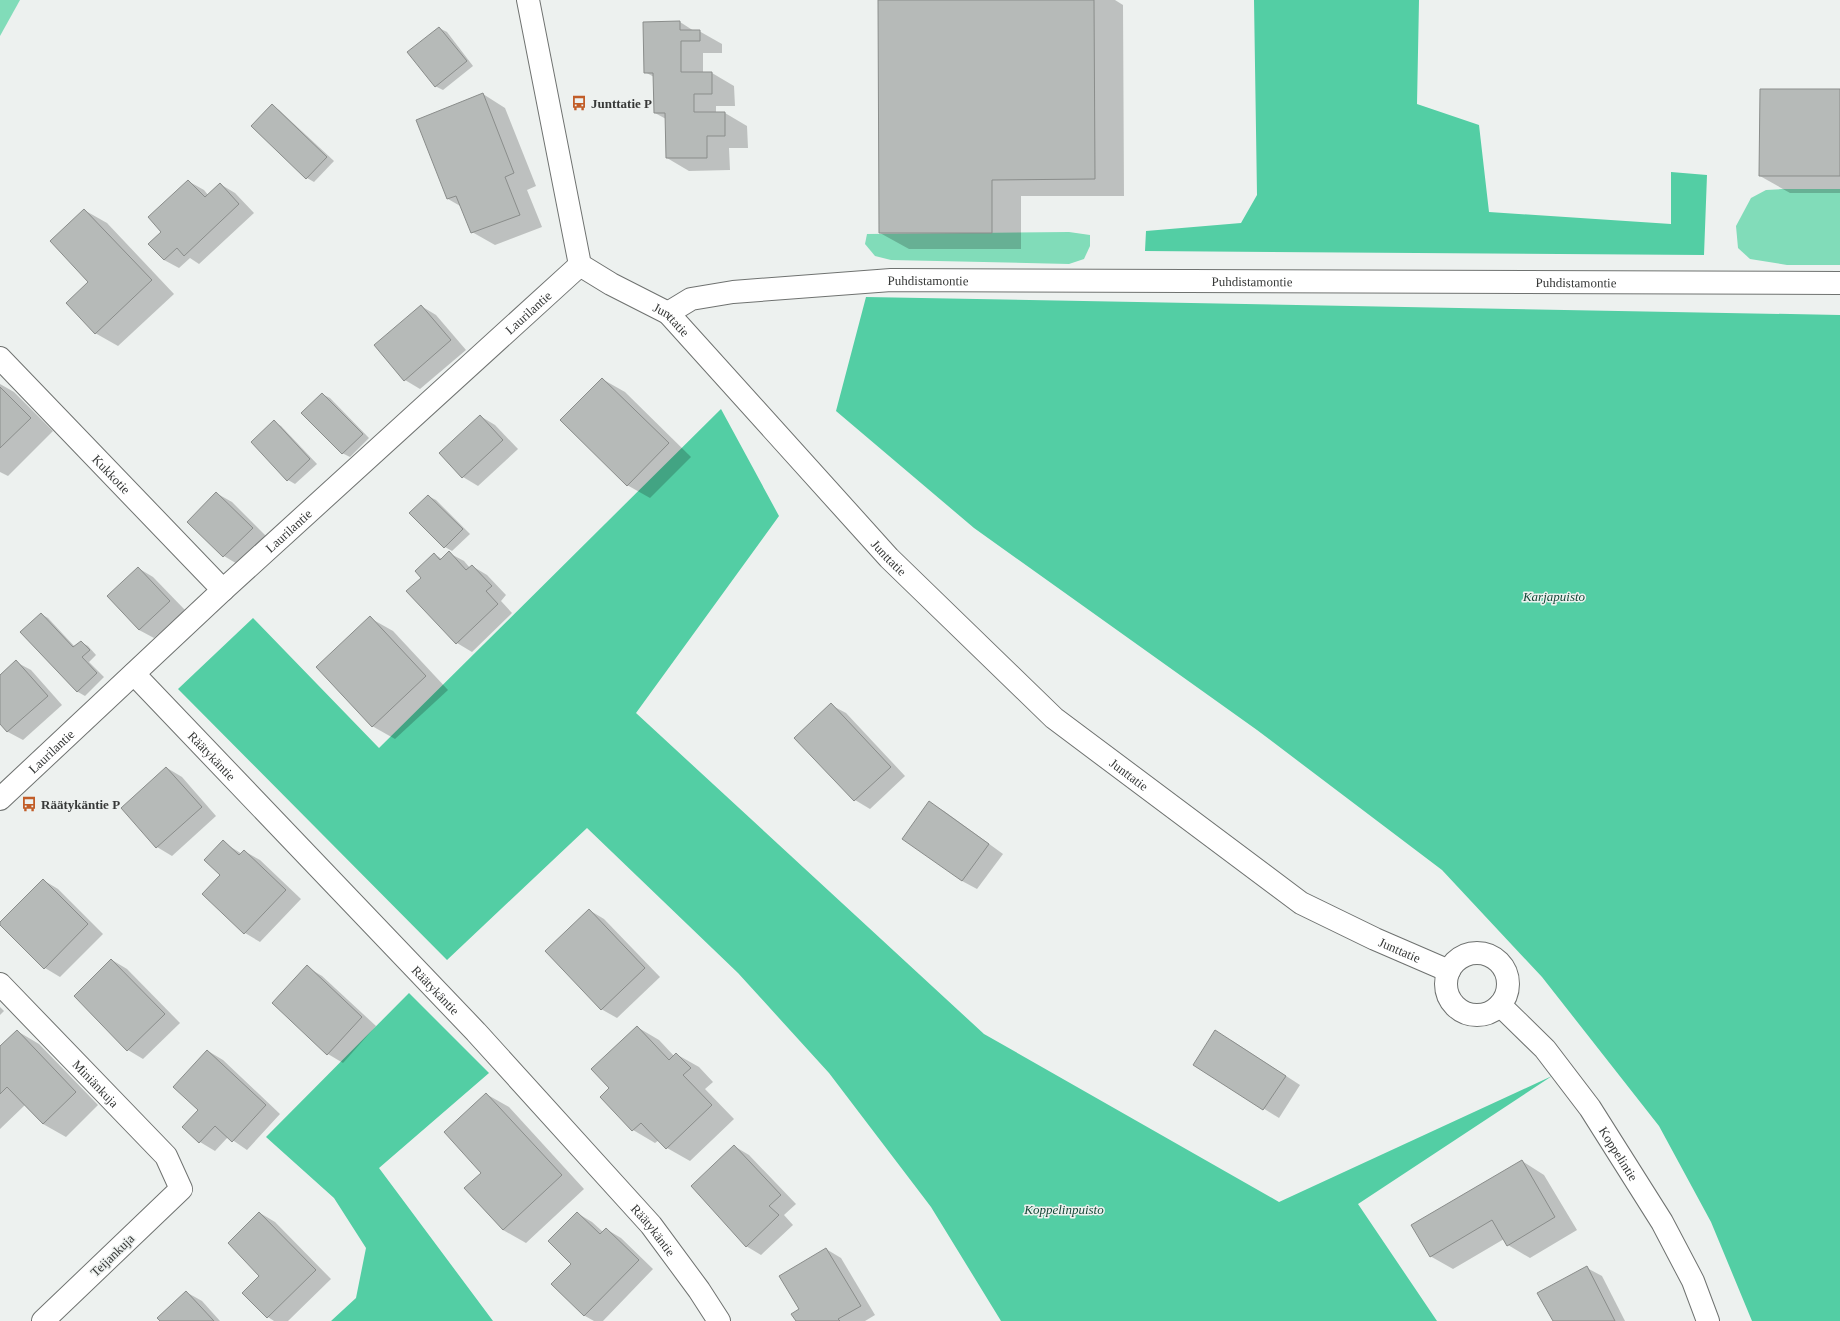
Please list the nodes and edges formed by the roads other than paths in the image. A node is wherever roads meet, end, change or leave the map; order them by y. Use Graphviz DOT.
graph roads {
  1 [pos="528,0"];
  2 [pos="580,265"];
  3 [pos="1840,283"];
  4 [pos="668,313"];
  5 [pos="0,358"];
  6 [pos="223,590"];
  7 [pos="134,674"];
  8 [pos="0,799"];
  9 [pos="1449,971"];
  10 [pos="0,984"];
  11 [pos="1500,1005"];
  12 [pos="181,1189"];
  13 [pos="43,1321"];
  14 [pos="719,1321"];
  15 [pos="1708,1321"];
  1 -- 2 [label="street"];
  2 -- 4 [label="street, Junttatie"];
  2 -- 6 [label="street, Laurilantie"];
  3 -- 4 [label="street, Puhdistamontie"];
  4 -- 9 [label="street, Junttatie"];
  5 -- 6 [label="street, Kukkotie"];
  6 -- 7 [label="street, Laurilantie"];
  7 -- 8 [label="street, Laurilantie"];
  7 -- 14 [label="street, Räätykäntie"];
  9 -- 11 [label="street"];
  9 -- 11 [label="street"];
  10 -- 12 [label="street, Miniänkuja"];
  11 -- 15 [label="street, Koppelintie"];
  12 -- 13 [label="street, Teijankuja"];
}
